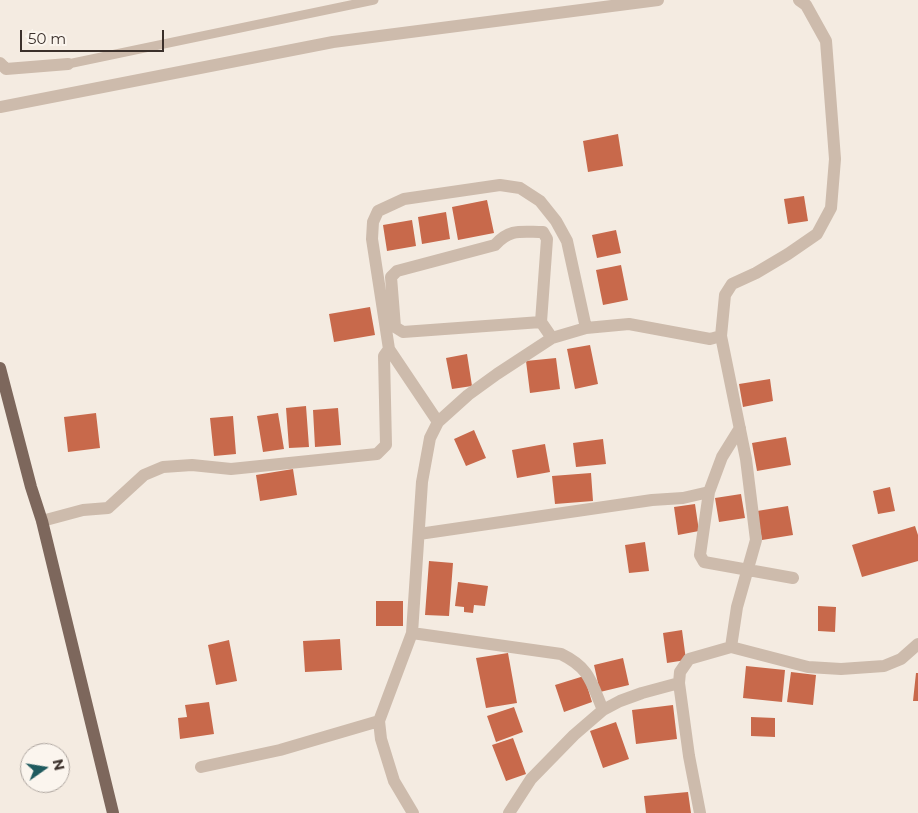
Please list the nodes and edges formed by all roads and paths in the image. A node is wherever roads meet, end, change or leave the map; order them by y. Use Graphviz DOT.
graph roads {
  1 [pos="374,0"];
  2 [pos="658,0"];
  3 [pos="799,0"];
  4 [pos="0,63"];
  5 [pos="68,64"];
  6 [pos="0,107"];
  7 [pos="541,322"];
  8 [pos="586,328"];
  9 [pos="721,336"];
  10 [pos="552,338"];
  11 [pos="389,349"];
  12 [pos="0,368"];
  13 [pos="438,422"];
  14 [pos="740,428"];
  15 [pos="709,492"];
  16 [pos="42,521"];
  17 [pos="419,534"];
  18 [pos="748,571"];
  19 [pos="793,578"];
  20 [pos="412,633"];
  21 [pos="918,644"];
  22 [pos="731,647"];
  23 [pos="679,683"];
  24 [pos="603,710"];
  25 [pos="379,721"];
  26 [pos="201,767"];
  27 [pos="113,813"];
  28 [pos="413,813"];
  29 [pos="510,813"];
  30 [pos="700,813"];
  1 -- 5 [label="lane"];
  2 -- 6 [label="street"];
  3 -- 9 [label="street"];
  4 -- 5 [label="street"];
  7 -- 7 [label="street"];
  7 -- 10 [label="street"];
  8 -- 9 [label="street"];
  8 -- 10 [label="street"];
  8 -- 11 [label="street"];
  9 -- 14 [label="street"];
  10 -- 13 [label="street"];
  11 -- 13 [label="street"];
  11 -- 16 [label="street"];
  12 -- 16 [label="main road"];
  13 -- 17 [label="street"];
  14 -- 15 [label="street"];
  14 -- 18 [label="street"];
  15 -- 17 [label="street"];
  15 -- 18 [label="street"];
  16 -- 27 [label="main road"];
  17 -- 20 [label="street"];
  18 -- 19 [label="street"];
  18 -- 22 [label="street"];
  20 -- 24 [label="street"];
  20 -- 25 [label="street"];
  21 -- 22 [label="street"];
  22 -- 23 [label="street"];
  23 -- 24 [label="street"];
  23 -- 30 [label="street"];
  24 -- 29 [label="street"];
  25 -- 26 [label="street"];
  25 -- 28 [label="street"];
}
